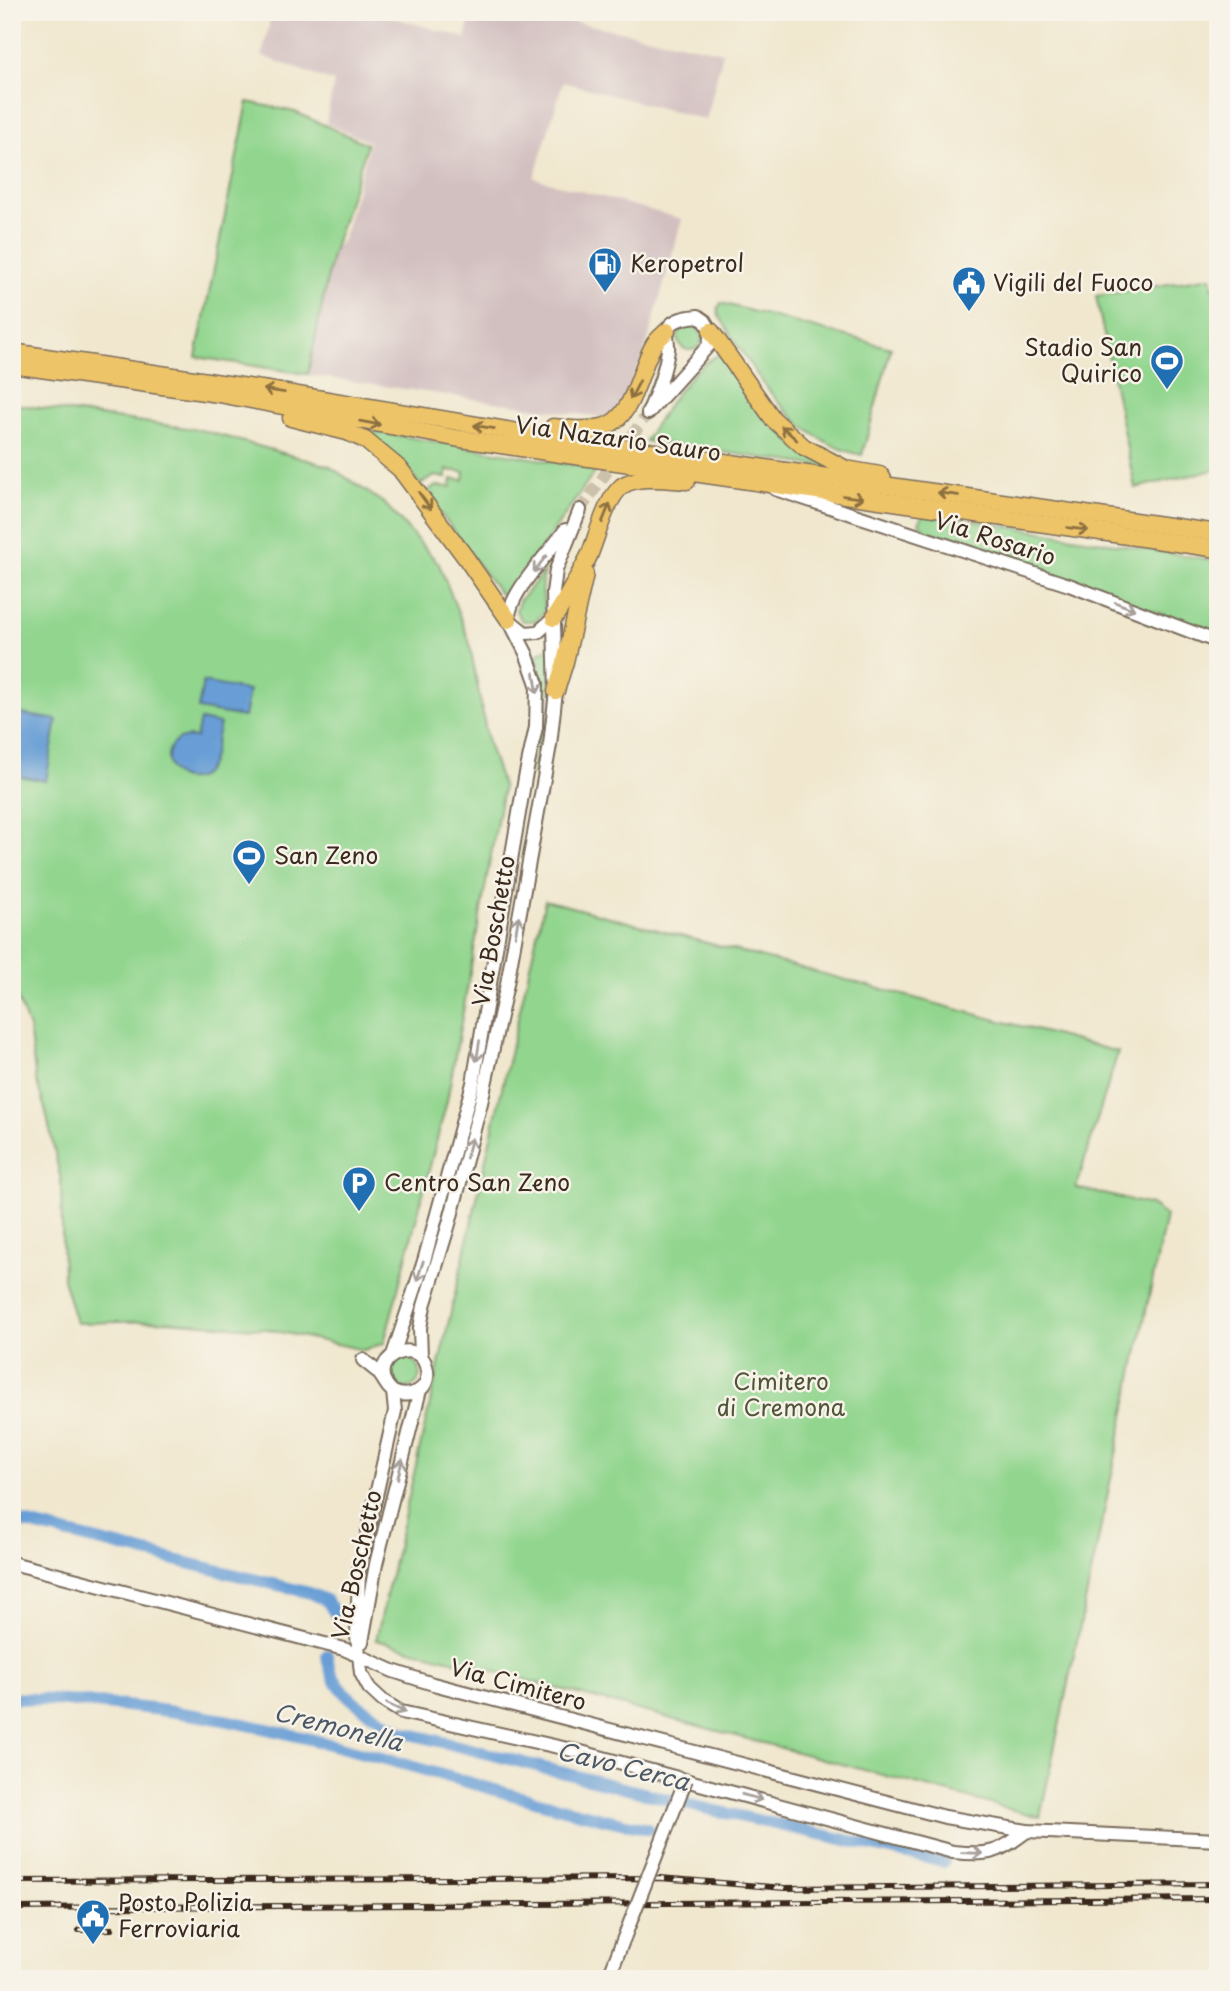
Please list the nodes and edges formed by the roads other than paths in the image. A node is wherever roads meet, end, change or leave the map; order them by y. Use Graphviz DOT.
graph roads {
  1 [pos="667,331"];
  2 [pos="711,331"];
  3 [pos="12,352"];
  4 [pos="12,365"];
  5 [pos="219,394"];
  6 [pos="530,434"];
  7 [pos="758,483"];
  8 [pos="889,487"];
  9 [pos="1218,533"];
  10 [pos="1218,549"];
  11 [pos="589,554"];
  12 [pos="554,618"];
  13 [pos="509,621"];
  14 [pos="1218,642"];
  15 [pos="556,691"];
  16 [pos="390,1357"];
  17 [pos="421,1357"];
  18 [pos="389,1387"];
  19 [pos="420,1390"];
  20 [pos="12,1563"];
  21 [pos="358,1656"];
  22 [pos="686,1779"];
  23 [pos="1027,1831"];
  24 [pos="1218,1840"];
  25 [pos="608,1979"];
  1 -- 2 [label="street"];
  1 -- 2 [label="street"];
  1 -- 6 [label="highway, one-way"];
  8 -- 2 [label="highway, one-way"];
  6 -- 3 [label="highway, Via Nazario Sauro, one-way"];
  4 -- 5 [label="highway, Via Nazario Sauro"];
  5 -- 7 [label="highway, Via Nazario Sauro, one-way"];
  5 -- 13 [label="highway, one-way"];
  6 -- 8 [label="highway, Via Nazario Sauro"];
  7 -- 10 [label="highway, Via Nazario Sauro, one-way"];
  11 -- 7 [label="highway, one-way"];
  7 -- 14 [label="street, Via Rosario, one-way"];
  9 -- 8 [label="highway, Via Nazario Sauro, one-way"];
  11 -- 12 [label="highway"];
  11 -- 15 [label="highway"];
  12 -- 13 [label="street"];
  12 -- 13 [label="street, Via Boschetto, one-way"];
  12 -- 15 [label="street, Via Boschetto"];
  13 -- 16 [label="street, Via Boschetto, one-way"];
  17 -- 15 [label="street, Via Boschetto, one-way"];
  16 -- 17 [label="street"];
  16 -- 18 [label="street, Via Boschetto"];
  16 -- 18 [label="street"];
  17 -- 19 [label="street, Via Boschetto"];
  18 -- 19 [label="street"];
  18 -- 21 [label="street, Via Boschetto"];
  21 -- 19 [label="street, Via Boschetto, one-way"];
  20 -- 21 [label="street, Via Cimitero"];
  21 -- 22 [label="street, one-way"];
  21 -- 23 [label="street, Via Cimitero"];
  22 -- 23 [label="street, one-way"];
  22 -- 25 [label="street, bridge"];
  23 -- 24 [label="street, Via Cimitero"];
}
